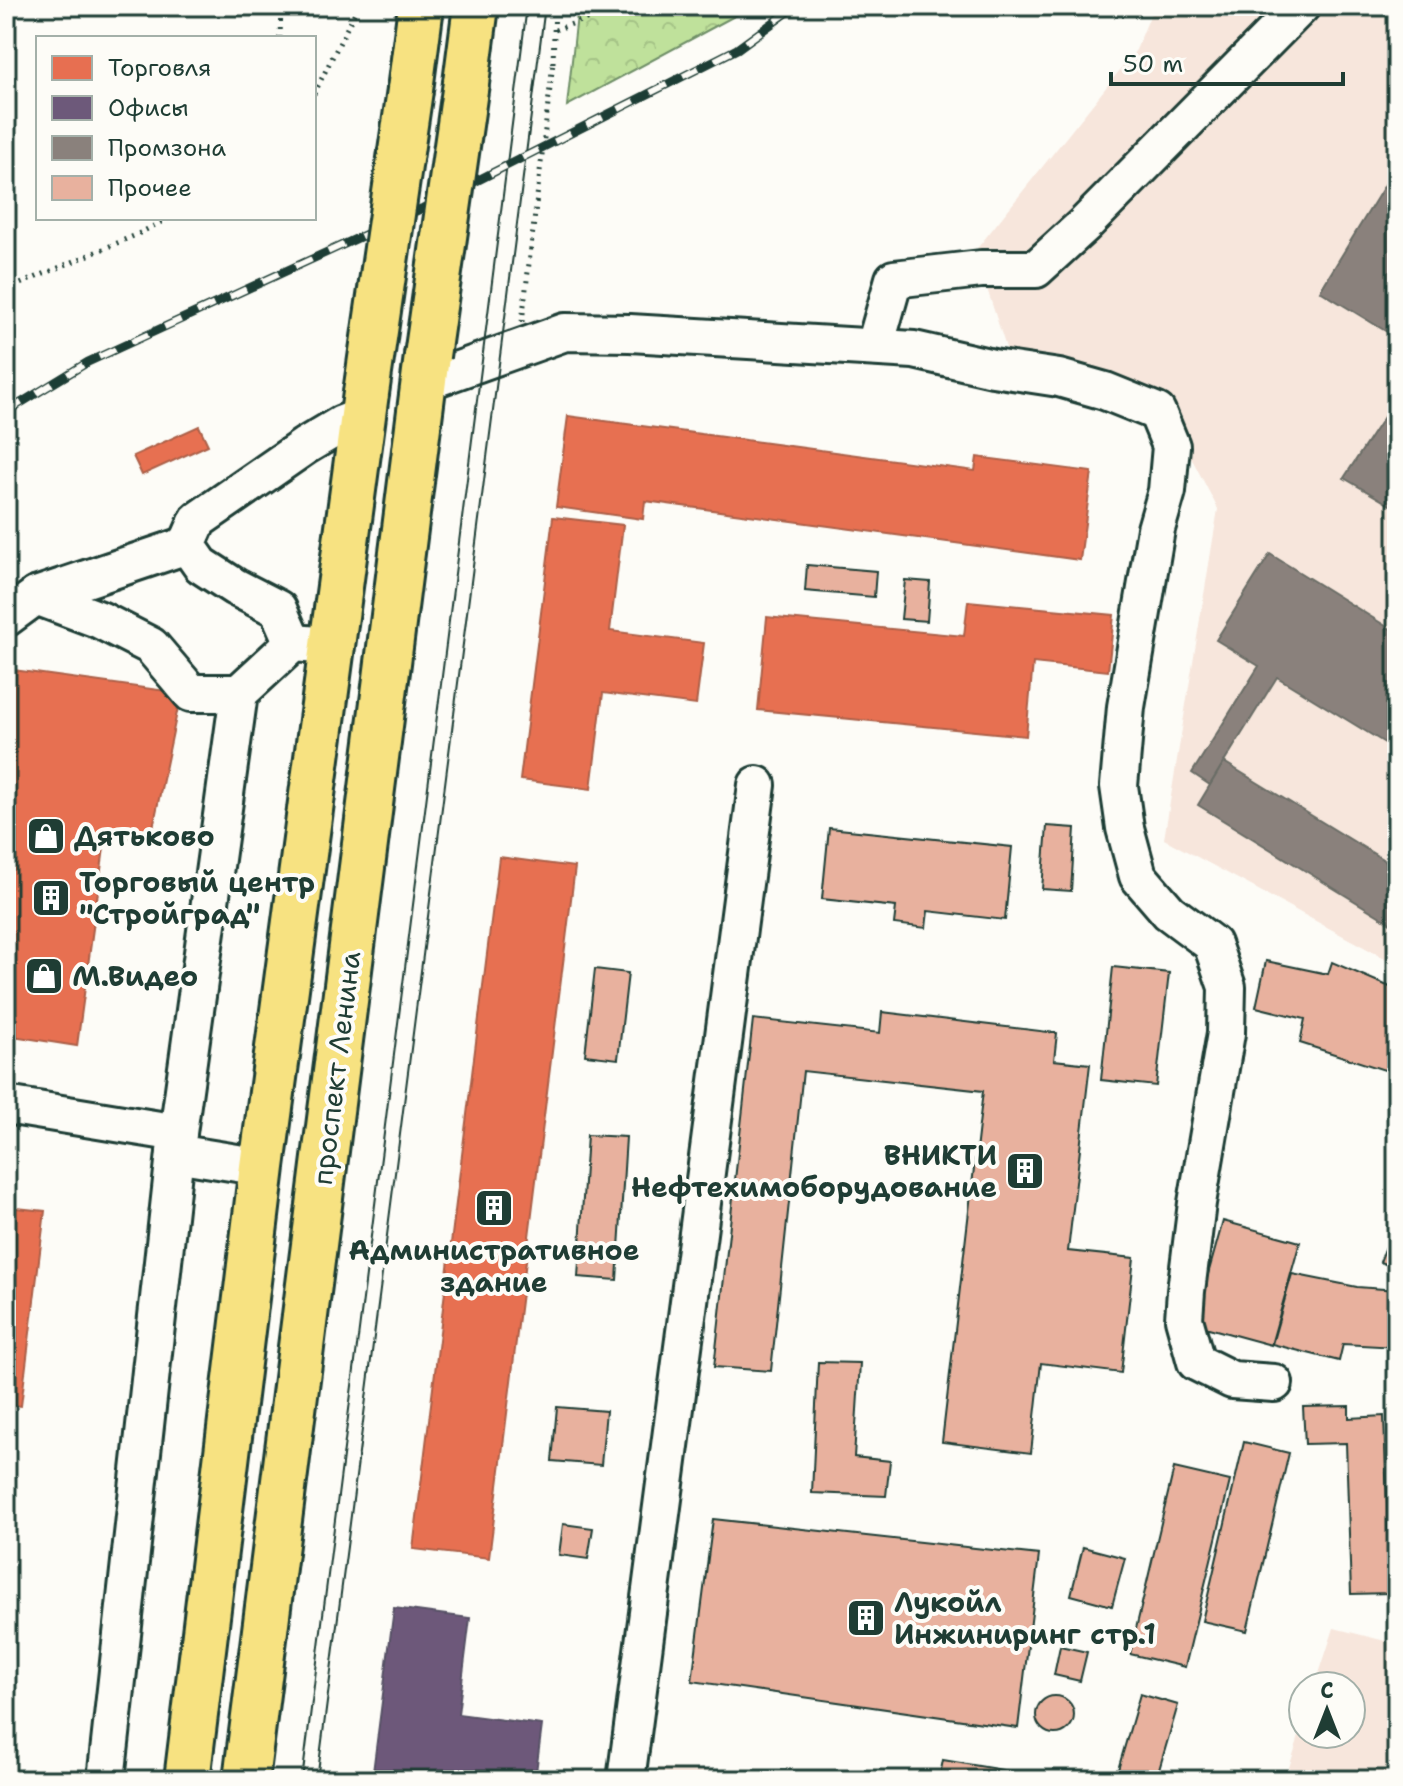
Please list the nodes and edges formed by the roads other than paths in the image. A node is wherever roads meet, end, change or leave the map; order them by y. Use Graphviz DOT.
graph roads {
  1 [pos="421,6"];
  2 [pos="476,6"];
  3 [pos="1301,6"];
  4 [pos="875,346"];
  5 [pos="424,369"];
  6 [pos="364,404"];
  7 [pos="187,545"];
  8 [pos="36,596"];
  9 [pos="6,618"];
  10 [pos="312,645"];
  11 [pos="239,693"];
  12 [pos="757,785"];
  13 [pos="6,1105"];
  14 [pos="177,1143"];
  15 [pos="262,1167"];
  16 [pos="1274,1383"];
  17 [pos="106,1780"];
  18 [pos="187,1780"];
  19 [pos="246,1780"];
  20 [pos="626,1780"];
  1 -- 6 [label="main road, bridge"];
  2 -- 5 [label="main road, проспект Ленина, bridge"];
  3 -- 4 [label="lane"];
  4 -- 5 [label="lane"];
  4 -- 16 [label="lane"];
  5 -- 19 [label="main road, проспект Ленина"];
  6 -- 7 [label="lane"];
  6 -- 10 [label="main road"];
  7 -- 8 [label="lane"];
  7 -- 10 [label="lane"];
  8 -- 9 [label="lane"];
  8 -- 11 [label="lane"];
  10 -- 11 [label="lane"];
  10 -- 15 [label="main road"];
  11 -- 14 [label="lane"];
  12 -- 20 [label="lane"];
  13 -- 14 [label="lane"];
  14 -- 15 [label="lane"];
  14 -- 17 [label="lane"];
  15 -- 18 [label="main road"];
}
